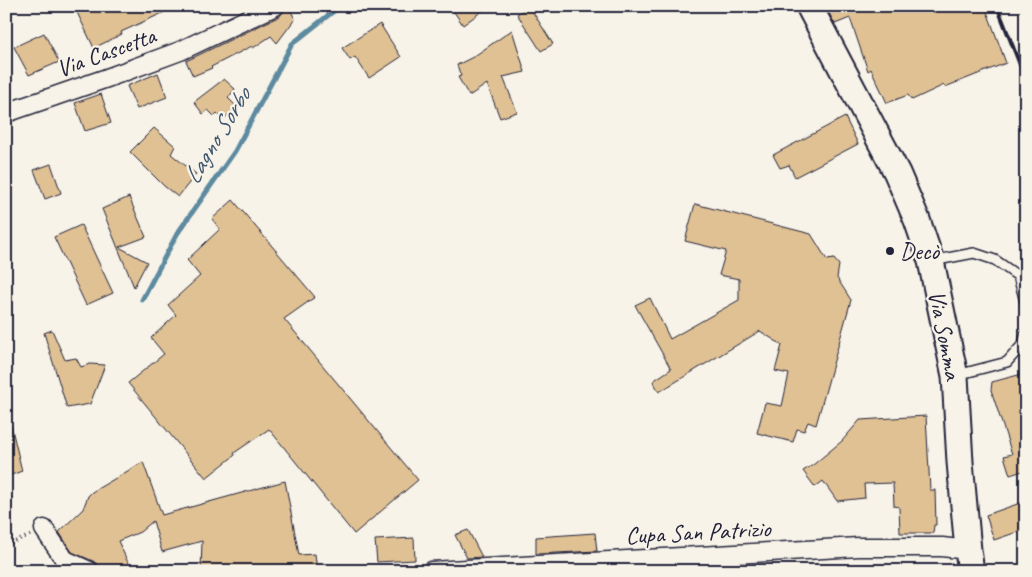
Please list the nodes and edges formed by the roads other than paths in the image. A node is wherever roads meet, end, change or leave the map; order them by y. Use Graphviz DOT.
graph roads {
  1 [pos="274,6"];
  2 [pos="809,6"];
  3 [pos="6,113"];
  4 [pos="931,261"];
  5 [pos="1026,305"];
  6 [pos="1026,333"];
  7 [pos="954,376"];
  8 [pos="44,529"];
  9 [pos="969,560"];
  10 [pos="89,571"];
  11 [pos="431,571"];
  1 -- 3 [label="street, Via Cascetta"];
  2 -- 4 [label="main road, Via Somma"];
  4 -- 5 [label="lane"];
  4 -- 7 [label="main road, Via Somma"];
  6 -- 7 [label="lane"];
  7 -- 9 [label="main road, Via Somma"];
  8 -- 10 [label="street"];
  9 -- 11 [label="street, Cupa San Patrizio"];
}
